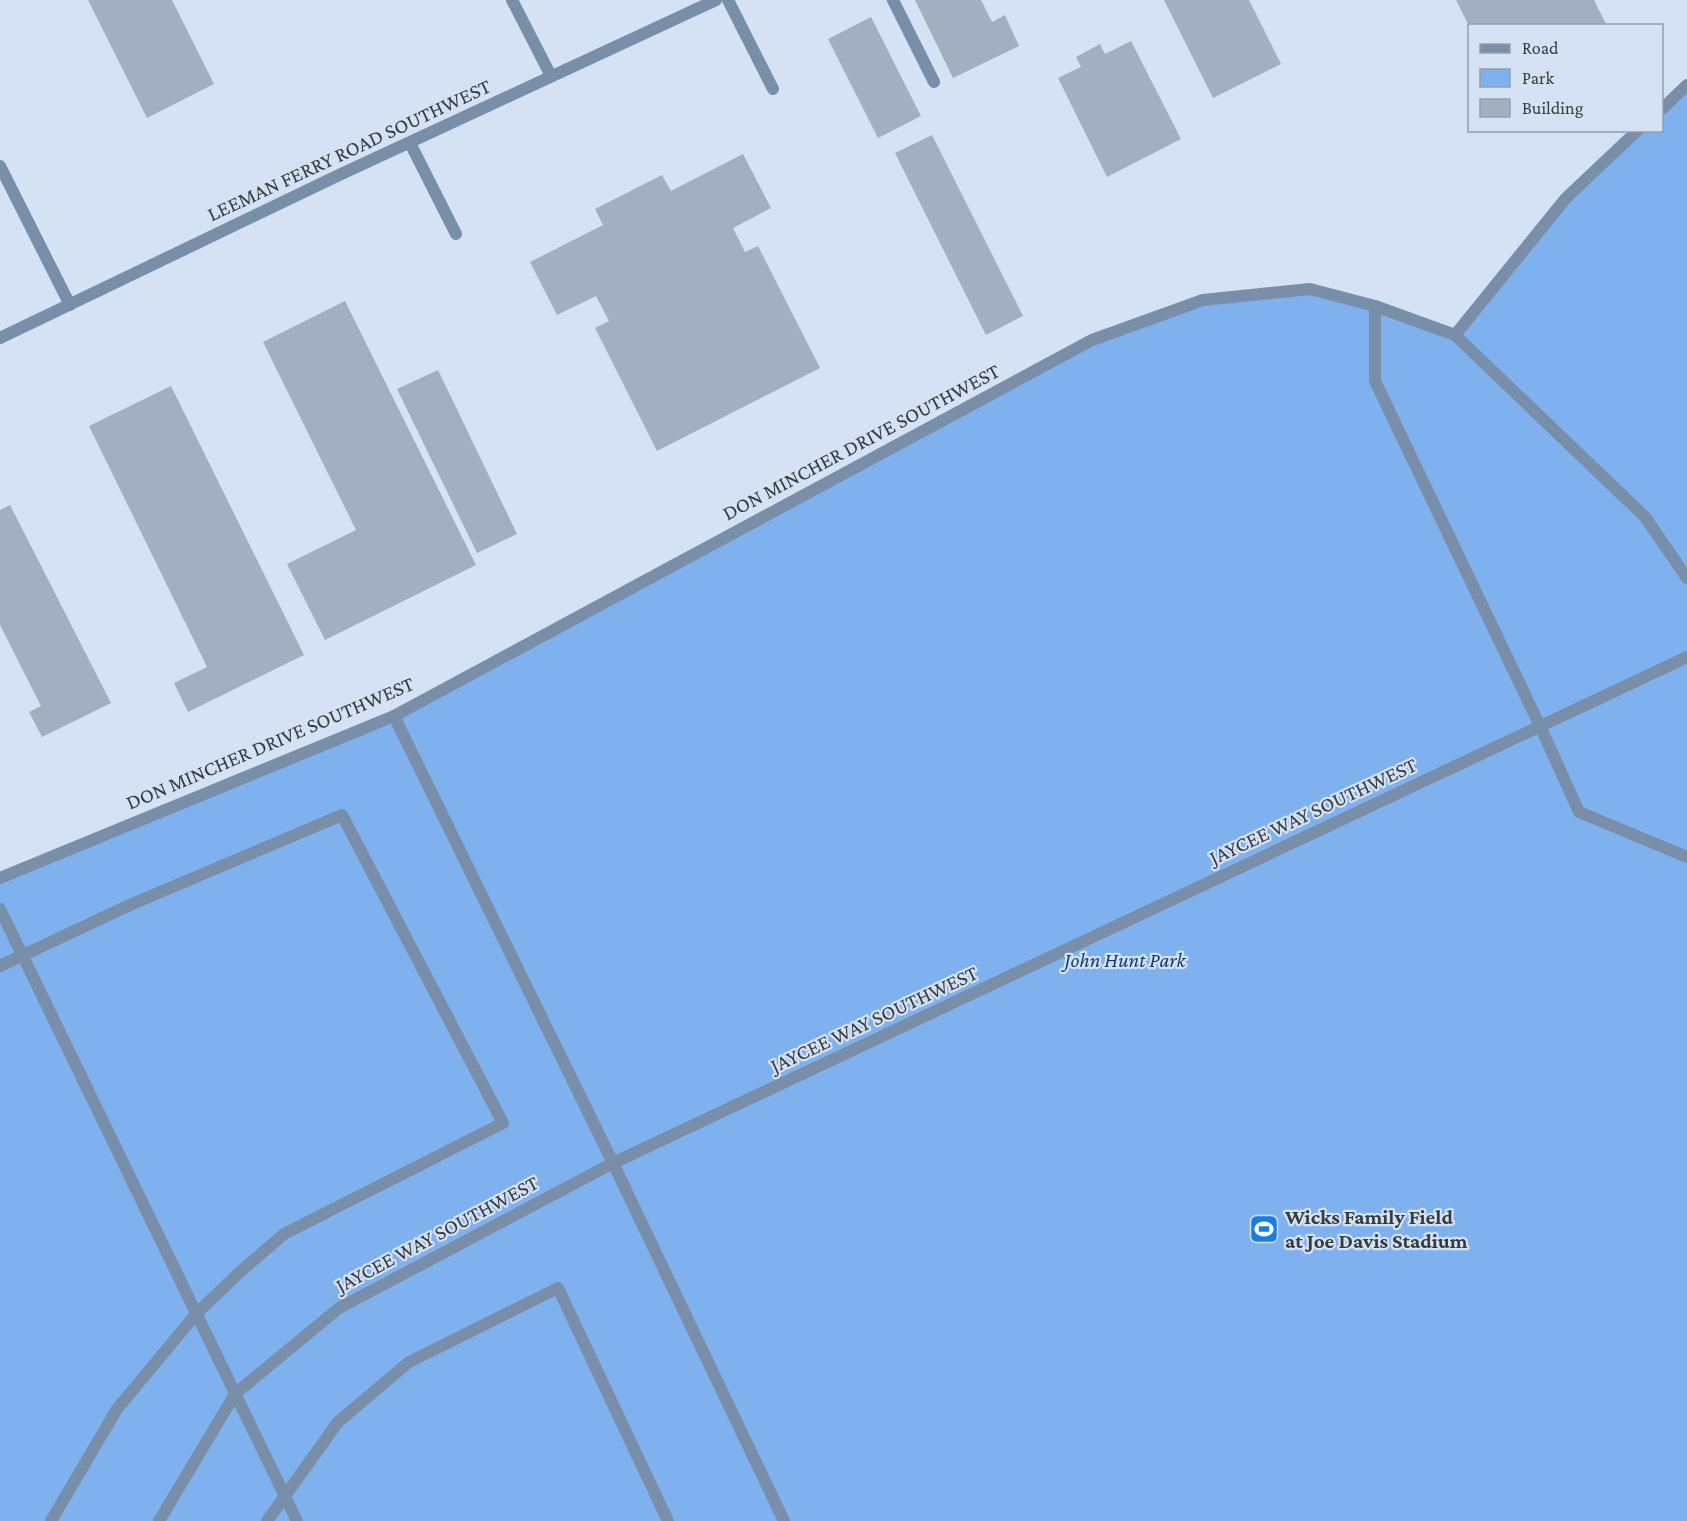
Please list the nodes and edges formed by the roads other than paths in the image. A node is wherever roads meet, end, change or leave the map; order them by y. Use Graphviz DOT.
graph roads {
  1 [pos="512,0"];
  2 [pos="716,0"];
  3 [pos="728,0"];
  4 [pos="893,0"];
  5 [pos="551,76"];
  6 [pos="934,82"];
  7 [pos="1687,85"];
  8 [pos="773,89"];
  9 [pos="1663,108"];
  10 [pos="1636,132"];
  11 [pos="410,142"];
  12 [pos="0,166"];
  13 [pos="456,234"];
  14 [pos="70,305"];
  15 [pos="1375,306"];
  16 [pos="1455,335"];
  17 [pos="0,338"];
  18 [pos="1687,578"];
  19 [pos="1687,657"];
  20 [pos="393,716"];
  21 [pos="1540,726"];
  22 [pos="1687,857"];
  23 [pos="0,878"];
  24 [pos="0,909"];
  25 [pos="23,957"];
  26 [pos="0,966"];
  27 [pos="614,1163"];
  28 [pos="196,1314"];
  29 [pos="235,1394"];
  30 [pos="286,1498"];
  31 [pos="51,1521"];
  32 [pos="159,1521"];
  33 [pos="267,1521"];
  34 [pos="297,1521"];
  35 [pos="668,1521"];
  36 [pos="784,1521"];
  1 -- 5 [label="street"];
  2 -- 5 [label="street, LEEMAN FERRY ROAD SOUTHWEST"];
  3 -- 8 [label="street"];
  4 -- 6 [label="street"];
  5 -- 11 [label="street, LEEMAN FERRY ROAD SOUTHWEST"];
  7 -- 9 [label="street"];
  10 -- 16 [label="street"];
  11 -- 13 [label="street"];
  11 -- 14 [label="street, LEEMAN FERRY ROAD SOUTHWEST"];
  12 -- 14 [label="street"];
  14 -- 17 [label="street, LEEMAN FERRY ROAD SOUTHWEST"];
  15 -- 16 [label="street, DON MINCHER DRIVE SOUTHWEST"];
  15 -- 20 [label="street, DON MINCHER DRIVE SOUTHWEST"];
  15 -- 21 [label="street"];
  16 -- 18 [label="street, DON MINCHER DRIVE SOUTHWEST"];
  19 -- 21 [label="street, JAYCEE WAY SOUTHWEST"];
  20 -- 23 [label="street, DON MINCHER DRIVE SOUTHWEST"];
  20 -- 27 [label="street"];
  21 -- 22 [label="street"];
  21 -- 27 [label="street, JAYCEE WAY SOUTHWEST"];
  24 -- 25 [label="street"];
  25 -- 26 [label="street"];
  25 -- 28 [label="street"];
  25 -- 28 [label="street"];
  27 -- 29 [label="street, JAYCEE WAY SOUTHWEST"];
  27 -- 36 [label="street"];
  28 -- 29 [label="street"];
  28 -- 31 [label="street"];
  29 -- 30 [label="street"];
  29 -- 32 [label="street, JAYCEE WAY SOUTHWEST"];
  30 -- 33 [label="street"];
  30 -- 34 [label="street"];
  30 -- 35 [label="street"];
}
